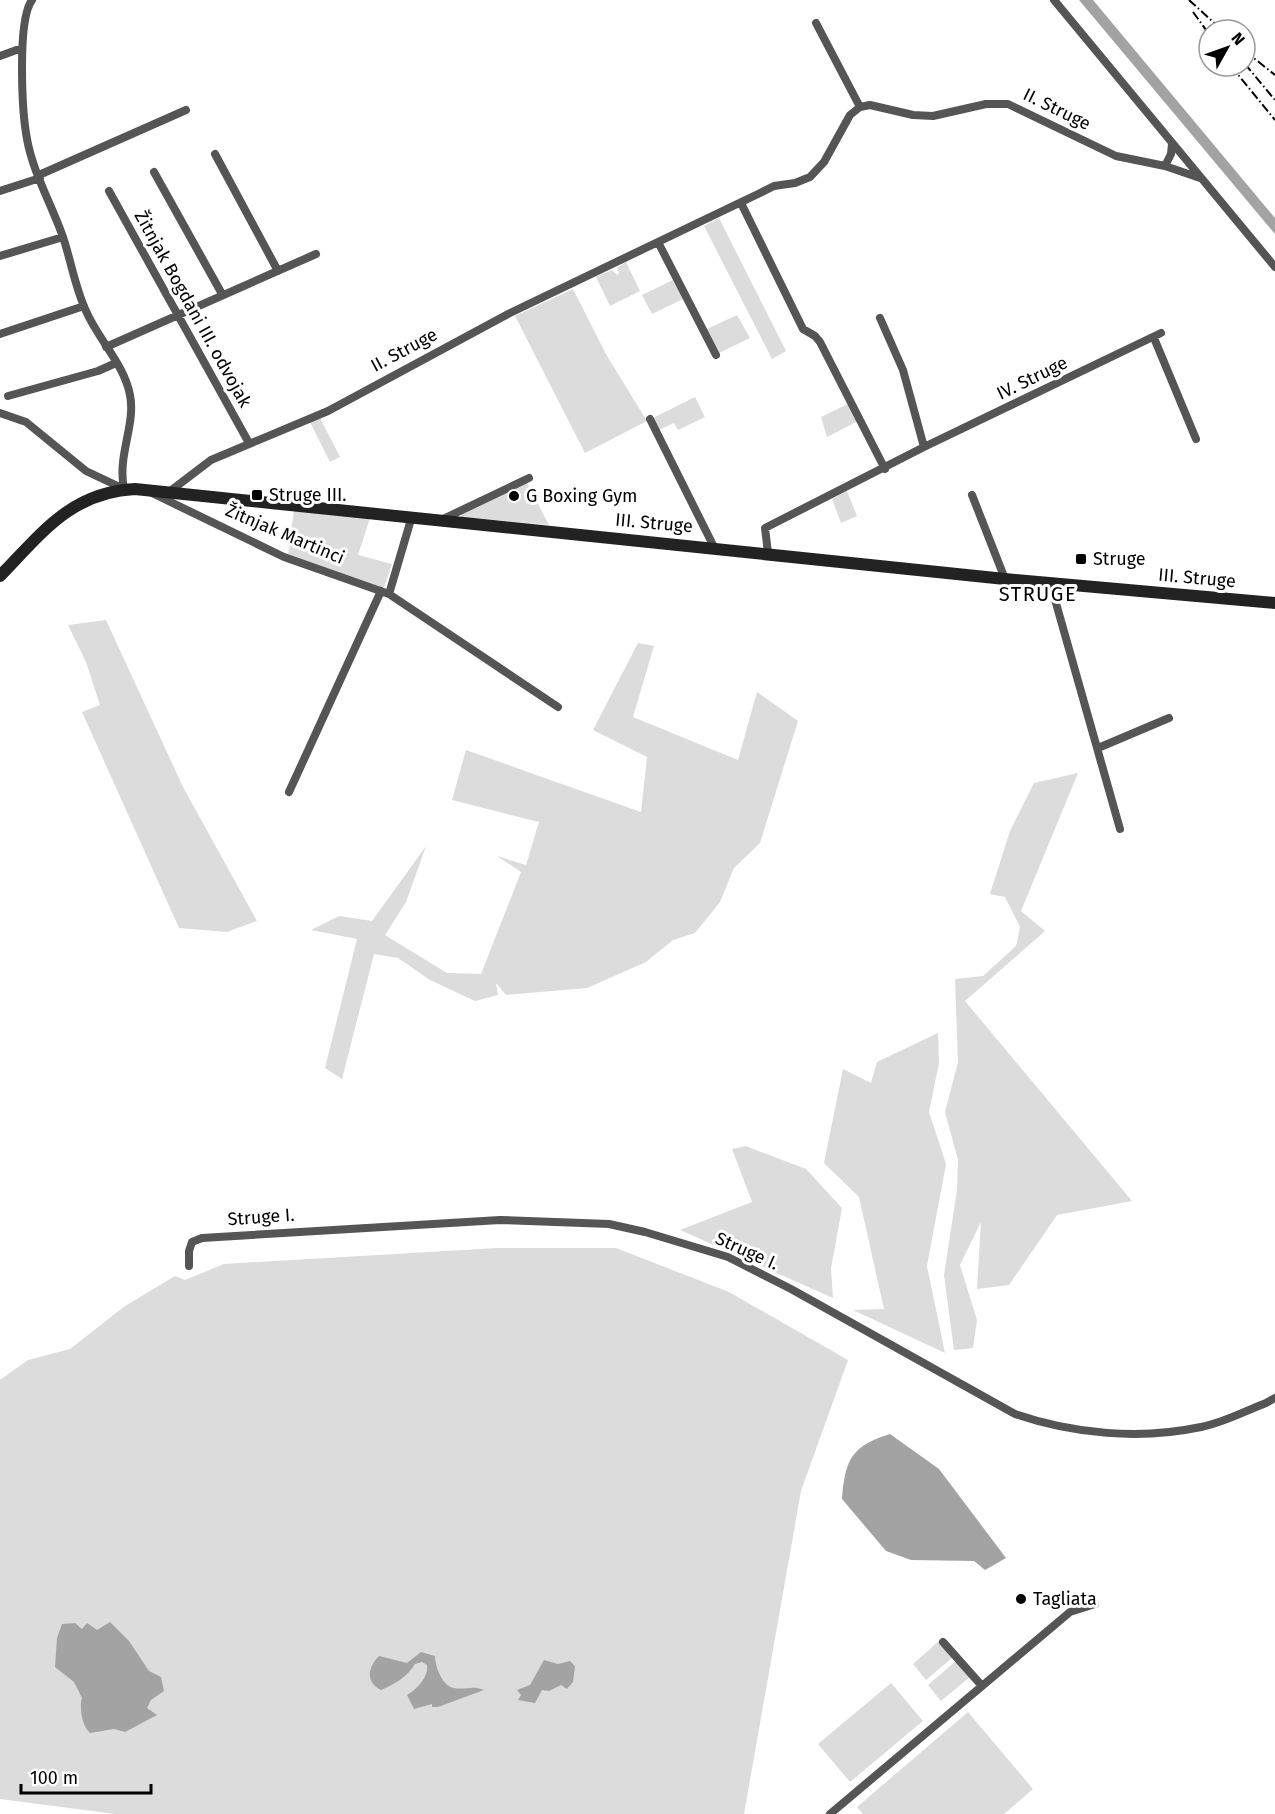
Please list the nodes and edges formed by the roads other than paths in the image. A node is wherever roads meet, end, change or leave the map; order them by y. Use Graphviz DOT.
graph roads {
  1 [pos="32,0"];
  2 [pos="1054,0"];
  3 [pos="816,23"];
  4 [pos="22,48"];
  5 [pos="0,56"];
  6 [pos="860,107"];
  7 [pos="186,110"];
  8 [pos="1172,144"];
  9 [pos="215,154"];
  10 [pos="1165,166"];
  11 [pos="154,172"];
  12 [pos="40,176"];
  13 [pos="1200,178"];
  14 [pos="0,191"];
  15 [pos="109,191"];
  16 [pos="741,203"];
  17 [pos="63,237"];
  18 [pos="659,244"];
  19 [pos="316,254"];
  20 [pos="0,256"];
  21 [pos="1275,267"];
  22 [pos="278,271"];
  23 [pos="222,294"];
  24 [pos="84,306"];
  25 [pos="177,314"];
  26 [pos="880,318"];
  27 [pos="0,334"];
  28 [pos="106,346"];
  29 [pos="716,355"];
  30 [pos="116,363"];
  31 [pos="8,396"];
  32 [pos="0,413"];
  33 [pos="650,419"];
  34 [pos="1196,440"];
  35 [pos="249,443"];
  36 [pos="924,447"];
  37 [pos="885,469"];
  38 [pos="529,478"];
  39 [pos="124,489"];
  40 [pos="146,490"];
  41 [pos="170,492"];
  42 [pos="972,495"];
  43 [pos="412,516"];
  44 [pos="441,520"];
  45 [pos="714,546"];
  46 [pos="768,553"];
  47 [pos="0,576"];
  48 [pos="1005,579"];
  49 [pos="1050,582"];
  50 [pos="385,592"];
  51 [pos="1275,603"];
  52 [pos="558,707"];
  53 [pos="1170,718"];
  54 [pos="1098,748"];
  55 [pos="289,792"];
  56 [pos="1120,829"];
  57 [pos="189,1266"];
  58 [pos="1275,1398"];
  59 [pos="1095,1604"];
  60 [pos="944,1642"];
  61 [pos="982,1686"];
  62 [pos="830,1814"];
  1 -- 4 [label="street"];
  2 -- 8 [label="street"];
  3 -- 6 [label="street"];
  4 -- 5 [label="street"];
  4 -- 12 [label="street"];
  6 -- 10 [label="street, II. Struge"];
  6 -- 16 [label="street, II. Struge"];
  7 -- 12 [label="street"];
  8 -- 10 [label="street"];
  8 -- 13 [label="street"];
  9 -- 22 [label="street"];
  10 -- 13 [label="street, II. Struge"];
  11 -- 23 [label="street"];
  12 -- 14 [label="street"];
  12 -- 17 [label="street"];
  13 -- 21 [label="street"];
  15 -- 25 [label="street, Žitnjak Bogdani III. odvojak"];
  16 -- 18 [label="street, II. Struge"];
  16 -- 37 [label="street"];
  17 -- 20 [label="street"];
  17 -- 24 [label="street"];
  18 -- 29 [label="street"];
  18 -- 35 [label="street, II. Struge"];
  19 -- 22 [label="street"];
  22 -- 23 [label="street"];
  23 -- 25 [label="street"];
  24 -- 27 [label="street"];
  24 -- 28 [label="street"];
  25 -- 28 [label="street"];
  25 -- 35 [label="street, Žitnjak Bogdani III. odvojak"];
  26 -- 36 [label="street"];
  28 -- 30 [label="street"];
  30 -- 31 [label="street"];
  30 -- 39 [label="street"];
  32 -- 39 [label="street"];
  33 -- 45 [label="street, III. Struge"];
  34 -- 36 [label="street, IV. Struge"];
  35 -- 41 [label="street, II. Struge"];
  36 -- 37 [label="street, IV. Struge"];
  37 -- 46 [label="street, IV. Struge"];
  38 -- 44 [label="street"];
  39 -- 40 [label="street, Žitnjak Martinci"];
  39 -- 47 [label="street, Žitnjak Martinci"];
  40 -- 41 [label="street, III. Struge"];
  40 -- 50 [label="street, Žitnjak Martinci"];
  41 -- 43 [label="street, III. Struge"];
  42 -- 48 [label="street"];
  43 -- 44 [label="street, III. Struge"];
  43 -- 50 [label="street"];
  44 -- 45 [label="street, III. Struge"];
  45 -- 46 [label="street, III. Struge"];
  46 -- 48 [label="street, III. Struge"];
  48 -- 49 [label="street, III. Struge"];
  49 -- 51 [label="street, III. Struge"];
  49 -- 54 [label="street"];
  50 -- 52 [label="street, Žitnjak Martinci"];
  50 -- 55 [label="street"];
  53 -- 54 [label="street"];
  54 -- 56 [label="street"];
  57 -- 58 [label="street, Struge I."];
  59 -- 61 [label="street"];
  60 -- 61 [label="street"];
  61 -- 62 [label="street"];
}
